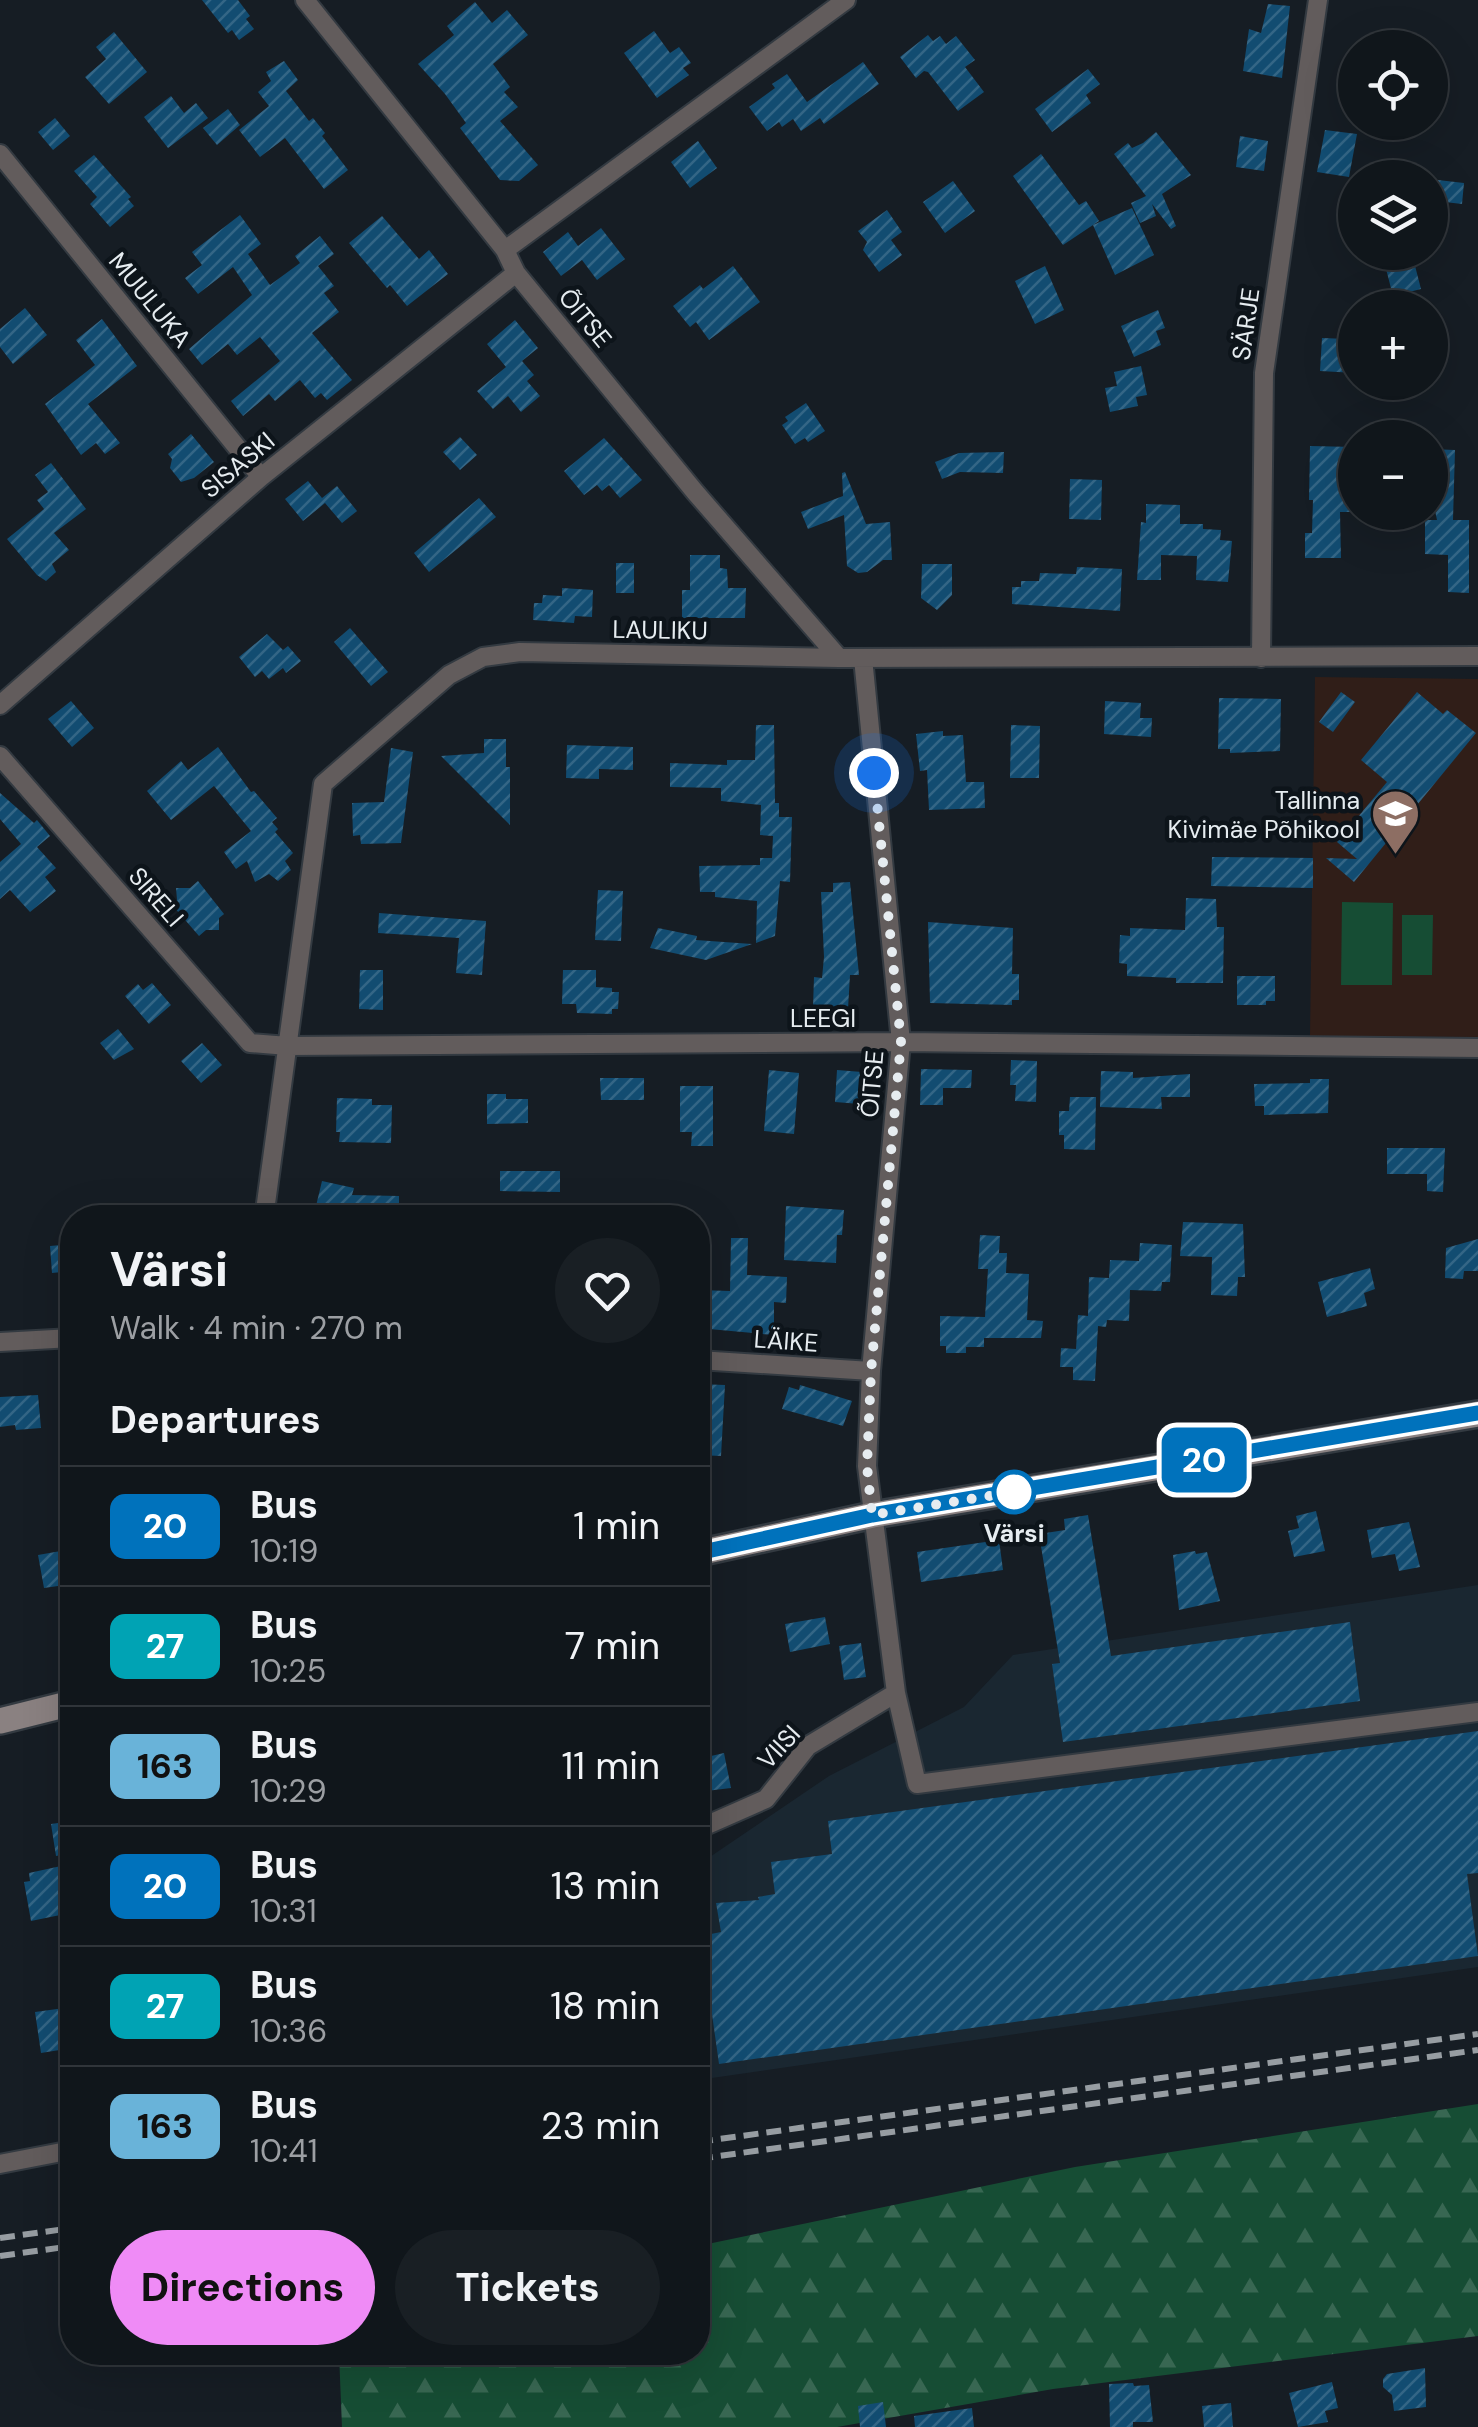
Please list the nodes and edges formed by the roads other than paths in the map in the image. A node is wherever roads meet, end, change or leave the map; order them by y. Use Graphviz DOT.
graph roads {
  1 [pos="304,0"];
  2 [pos="846,0"];
  3 [pos="1318,0"];
  4 [pos="0,154"];
  5 [pos="505,250"];
  6 [pos="516,273"];
  7 [pos="261,477"];
  8 [pos="1478,656"];
  9 [pos="839,658"];
  10 [pos="862,658"];
  11 [pos="1261,658"];
  12 [pos="0,705"];
  13 [pos="0,756"];
  14 [pos="901,1042"];
  15 [pos="288,1046"];
  16 [pos="1478,1048"];
  17 [pos="266,1205"];
  18 [pos="60,1339"];
  19 [pos="0,1342"];
  20 [pos="710,1361"];
  21 [pos="871,1372"];
  22 [pos="1478,1414"];
  23 [pos="872,1515"];
  24 [pos="710,1550"];
  25 [pos="896,1694"];
  26 [pos="60,1706"];
  27 [pos="1478,1712"];
  28 [pos="0,1722"];
  29 [pos="710,1824"];
  30 [pos="60,2152"];
  31 [pos="0,2164"];
  1 -- 5 [label="street, ÕITSE"];
  2 -- 5 [label="street"];
  3 -- 11 [label="street, SÄRJE"];
  4 -- 7 [label="street, MUULUKA"];
  5 -- 6 [label="street, ÕITSE"];
  6 -- 7 [label="street, SISASKI"];
  6 -- 9 [label="street, ÕITSE"];
  7 -- 12 [label="street, SISASKI"];
  8 -- 11 [label="street, LAULIKU"];
  9 -- 10 [label="street, LAULIKU"];
  9 -- 15 [label="street, LAULIKU"];
  10 -- 11 [label="street, LAULIKU"];
  10 -- 14 [label="street, ÕITSE"];
  13 -- 15 [label="street, SIRELI"];
  14 -- 15 [label="street, LEEGI"];
  14 -- 16 [label="street, LEEGI"];
  14 -- 21 [label="street, ÕITSE"];
  15 -- 17 [label="street, LAULIKU"];
  18 -- 19 [label="street"];
  20 -- 21 [label="street, LÄIKE"];
  21 -- 23 [label="street, ÕITSE"];
  22 -- 23 [label="main road"];
  23 -- 24 [label="main road"];
  23 -- 25 [label="street"];
  25 -- 27 [label="street"];
  25 -- 29 [label="street, VIISI"];
  26 -- 28 [label="main road"];
  30 -- 31 [label="street"];
}
